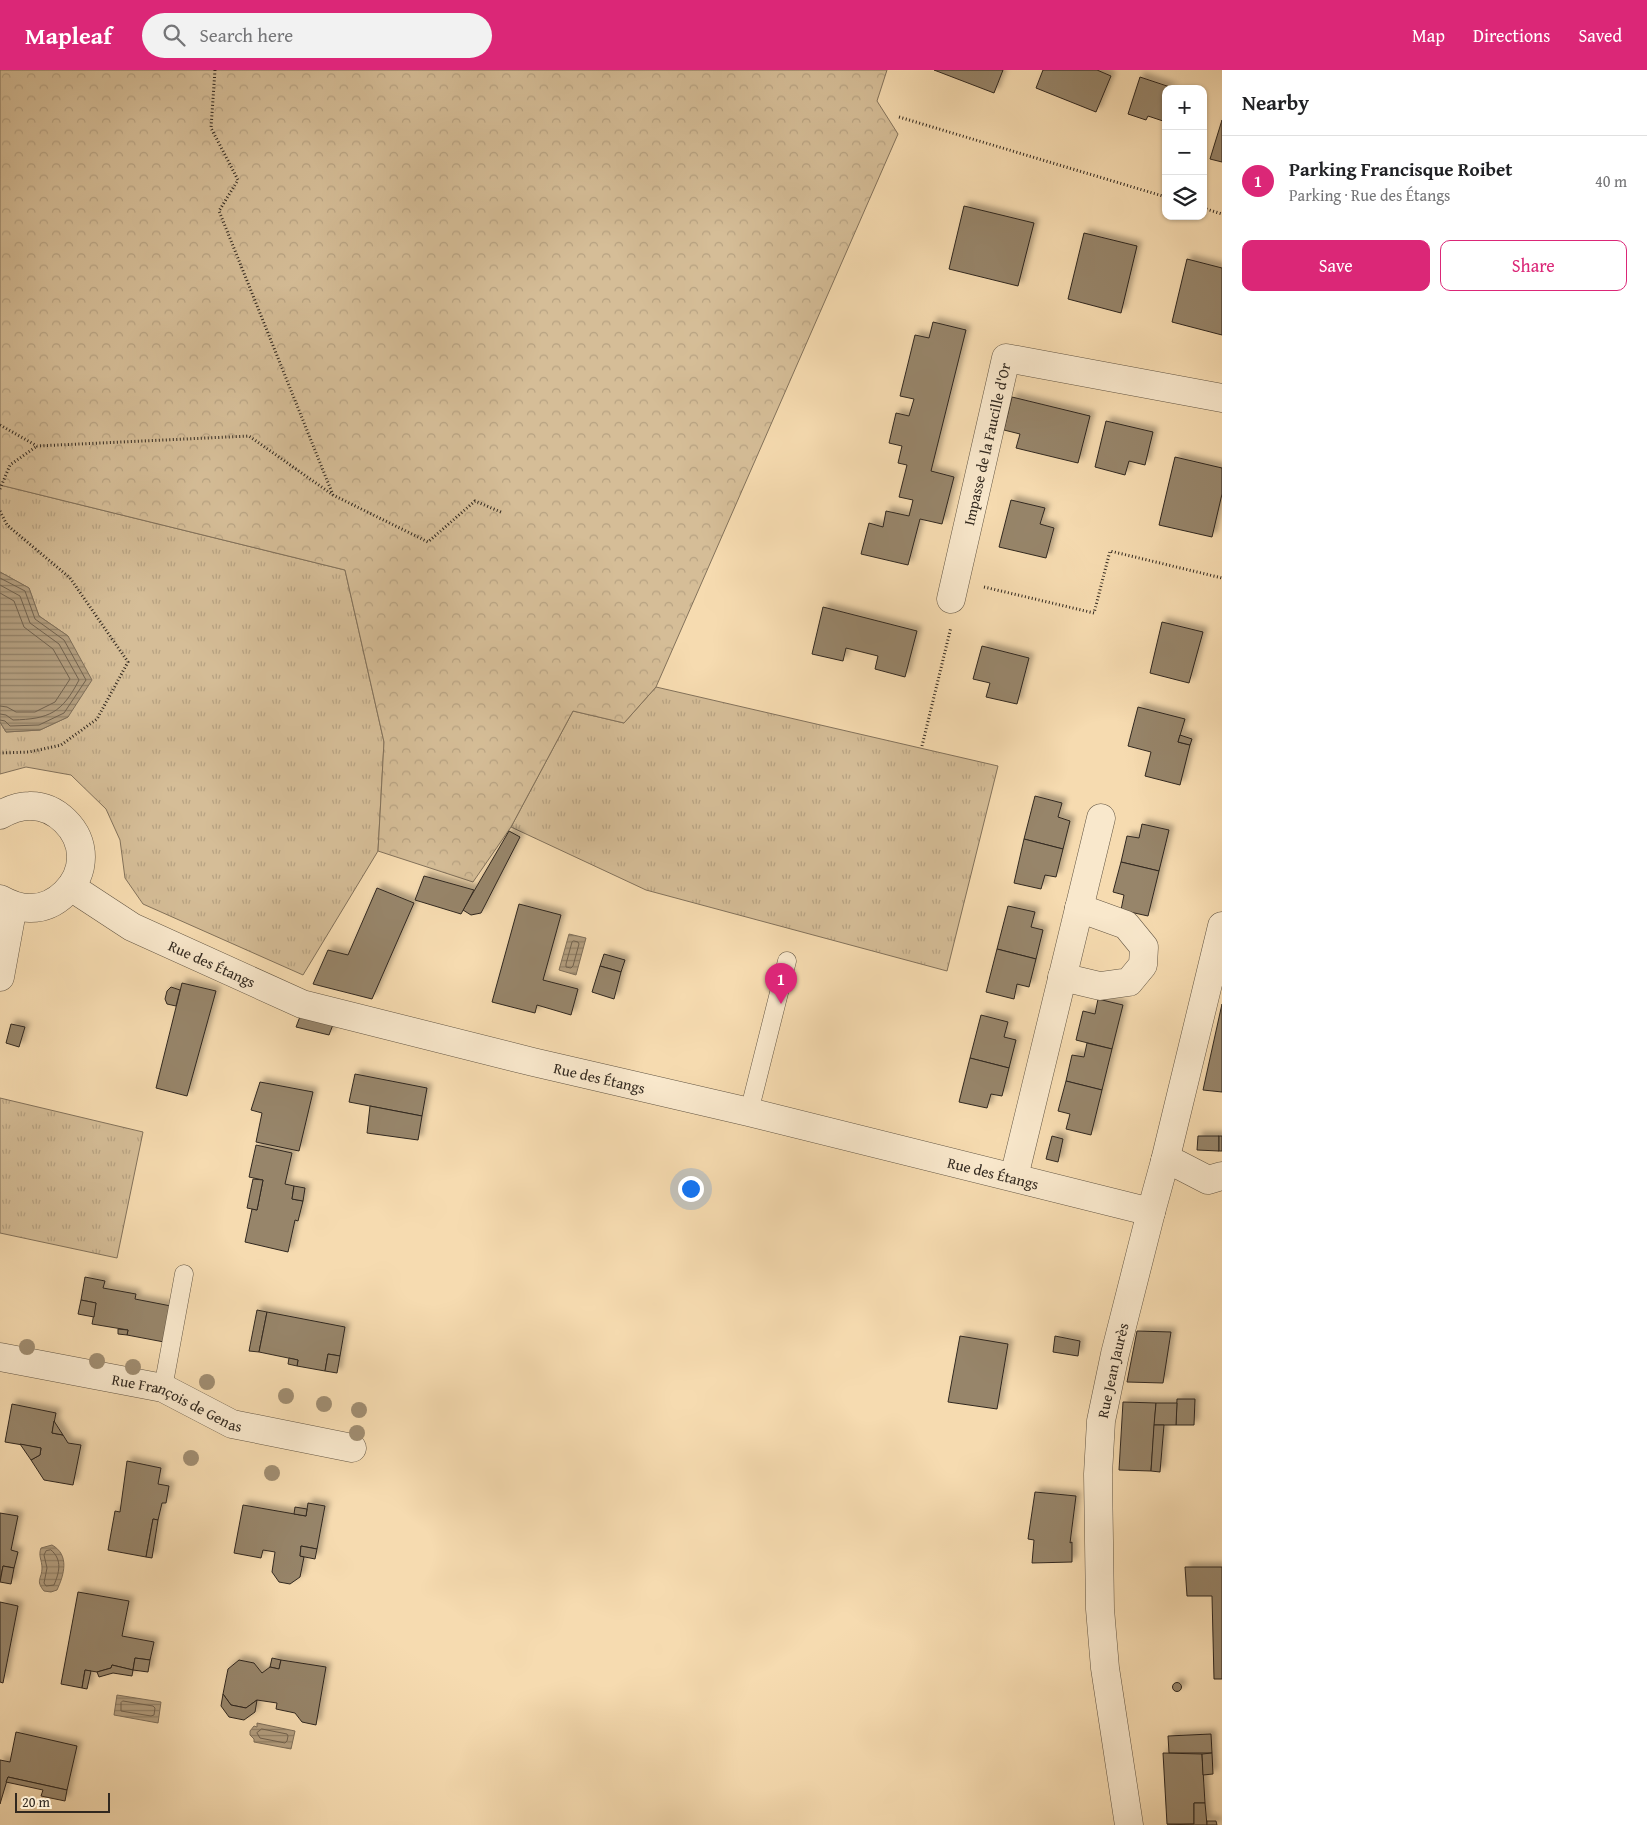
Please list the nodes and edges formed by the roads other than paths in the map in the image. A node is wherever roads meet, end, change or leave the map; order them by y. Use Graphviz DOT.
graph roads {
  1 [pos="1222,398"];
  2 [pos="953,590"];
  3 [pos="0,815"];
  4 [pos="1101,818"];
  5 [pos="71,887"];
  6 [pos="7,902"];
  7 [pos="1079,908"];
  8 [pos="1222,926"];
  9 [pos="787,962"];
  10 [pos="0,977"];
  11 [pos="1062,977"];
  12 [pos="1216,978"];
  13 [pos="749,1112"];
  14 [pos="1165,1161"];
  15 [pos="1222,1176"];
  16 [pos="1014,1178"];
  17 [pos="1150,1212"];
  18 [pos="184,1274"];
  19 [pos="0,1357"];
  20 [pos="163,1388"];
  21 [pos="352,1448"];
  22 [pos="1129,1825"];
  1 -- 2 [label="street, Impasse de la Faucille d'Or"];
  3 -- 5 [label="street"];
  4 -- 7 [label="street"];
  5 -- 6 [label="street"];
  5 -- 13 [label="street, Rue des Étangs"];
  6 -- 10 [label="street"];
  7 -- 11 [label="street"];
  7 -- 11 [label="street"];
  8 -- 12 [label="street, Rue Jean Jaurès"];
  9 -- 13 [label="lane"];
  11 -- 16 [label="street"];
  12 -- 14 [label="street, Rue Jean Jaurès"];
  13 -- 16 [label="street, Rue des Étangs"];
  14 -- 15 [label="street"];
  14 -- 17 [label="street, Rue Jean Jaurès"];
  16 -- 17 [label="street, Rue des Étangs"];
  17 -- 22 [label="street, Rue Jean Jaurès"];
  18 -- 20 [label="lane"];
  19 -- 20 [label="street, Rue François de Genas"];
  20 -- 21 [label="street, Rue François de Genas"];
}
